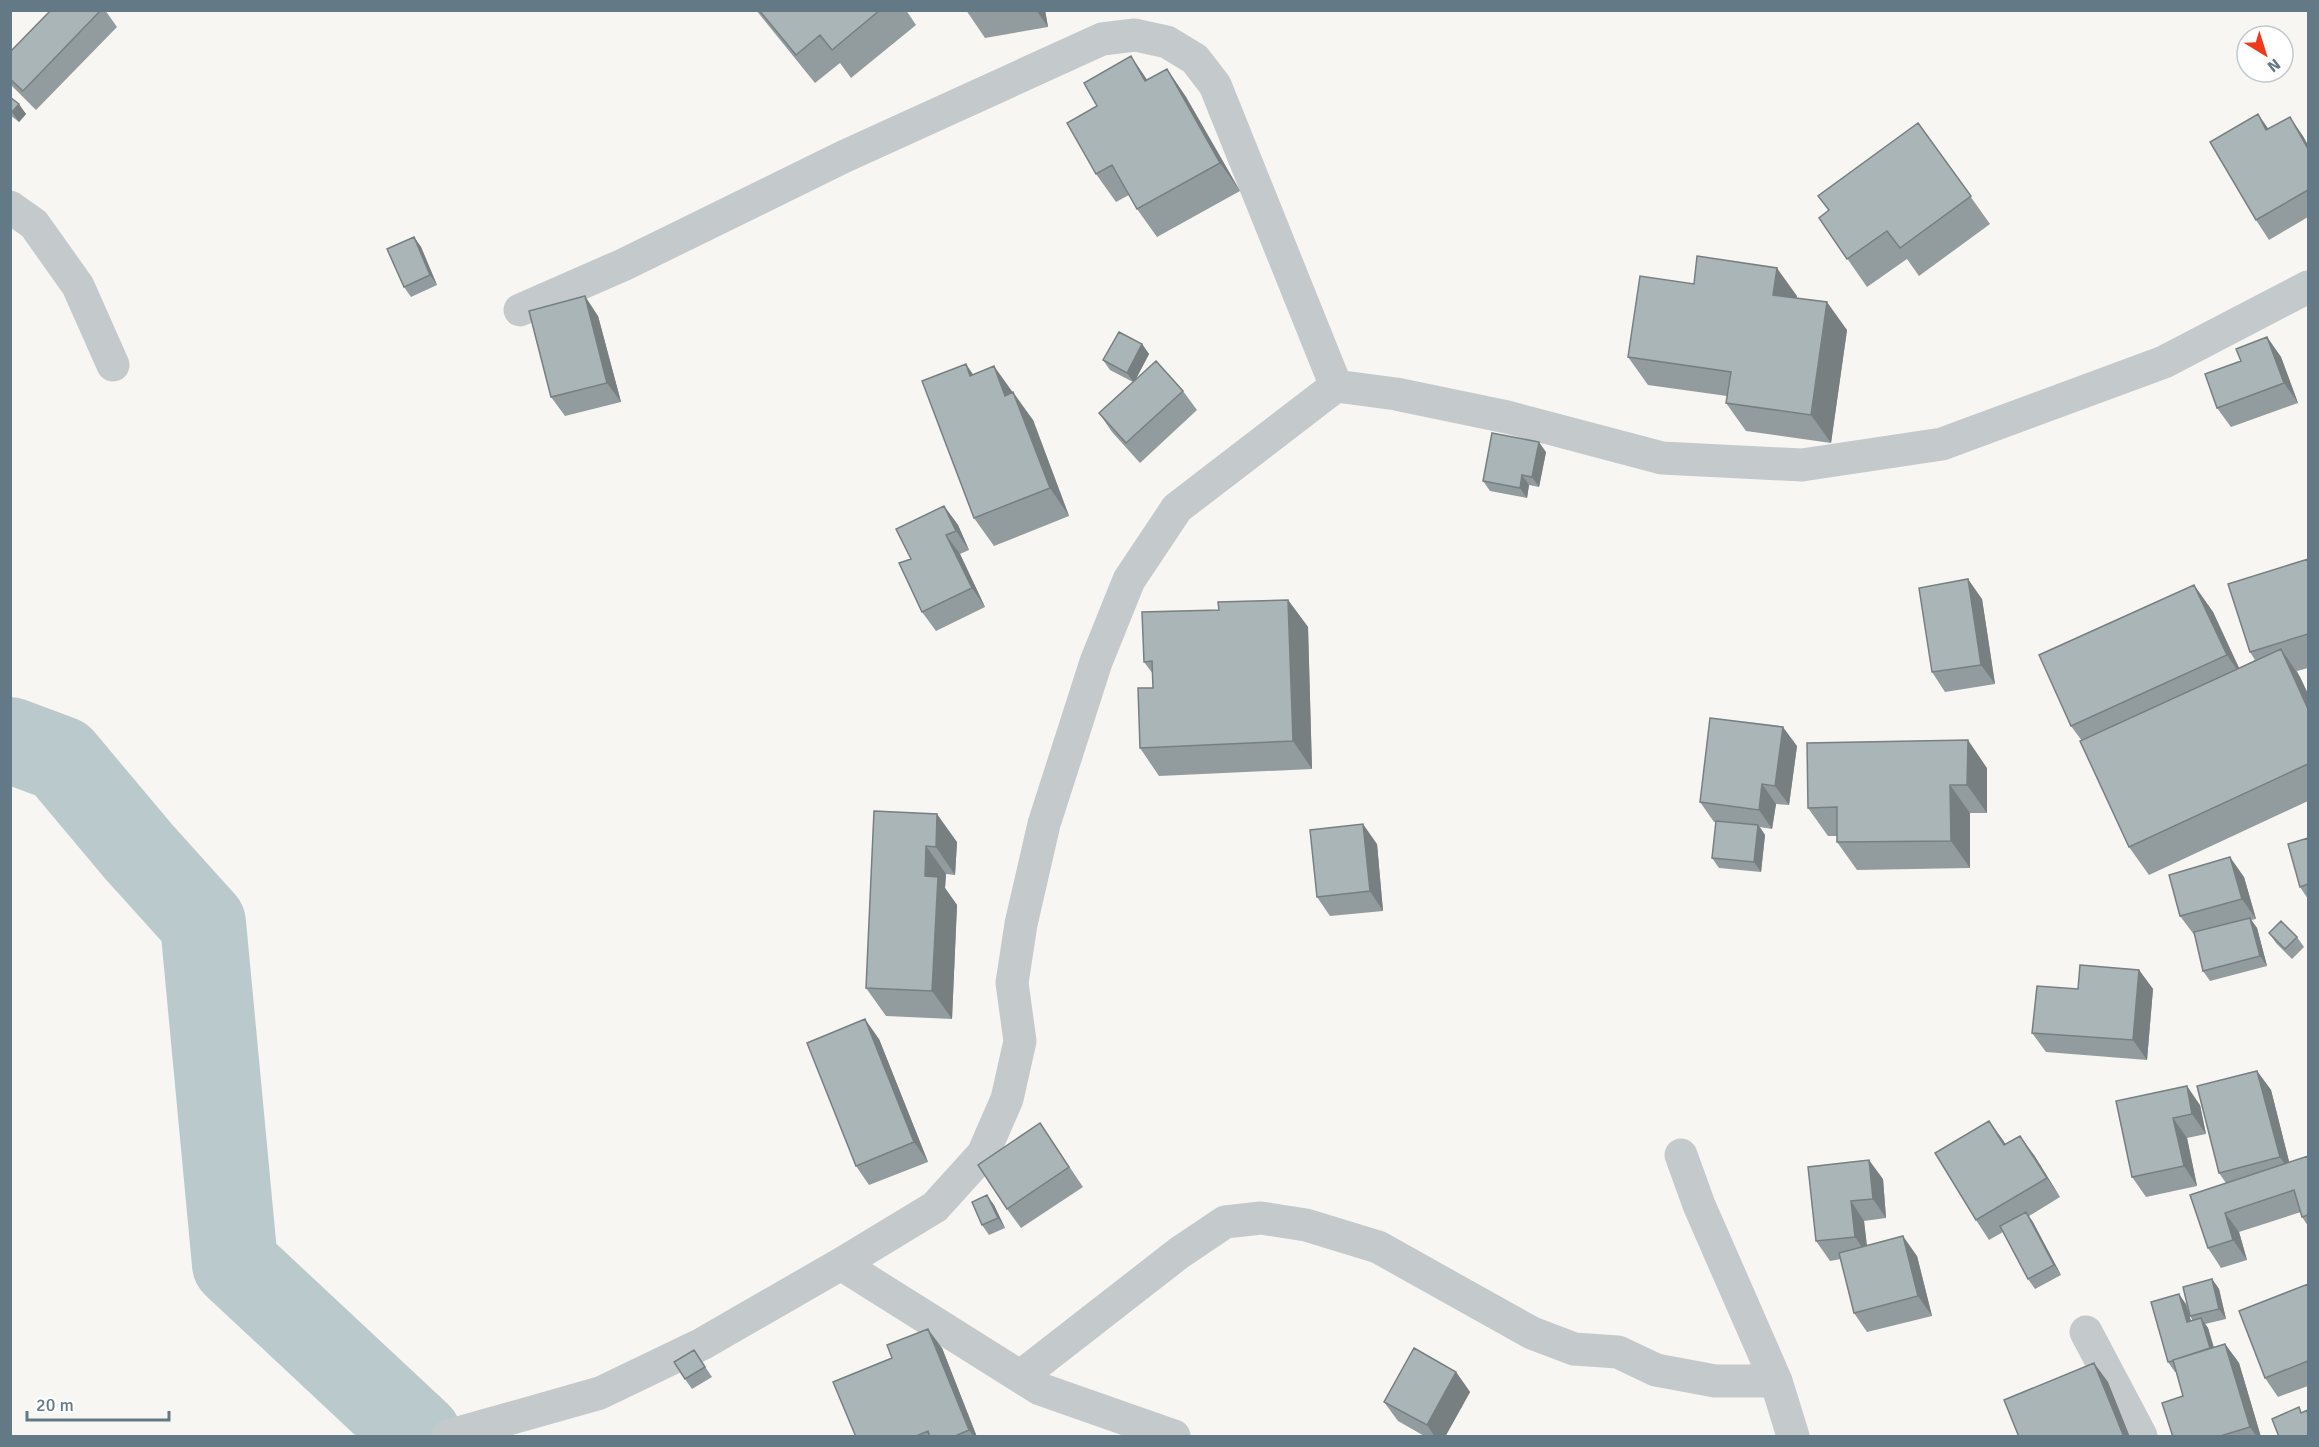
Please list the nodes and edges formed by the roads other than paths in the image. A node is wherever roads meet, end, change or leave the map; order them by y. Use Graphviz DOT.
graph roads {
  1 [pos="10,207"];
  2 [pos="2308,287"];
  3 [pos="520,310"];
  4 [pos="113,365"];
  5 [pos="1336,386"];
  6 [pos="1681,1155"];
  7 [pos="841,1264"];
  8 [pos="2086,1332"];
  9 [pos="1021,1376"];
  10 [pos="1776,1381"];
  11 [pos="448,1437"];
  12 [pos="1174,1437"];
  13 [pos="1793,1437"];
  14 [pos="2141,1437"];
  1 -- 4 [label="street"];
  2 -- 5 [label="street"];
  3 -- 5 [label="street"];
  5 -- 7 [label="street"];
  6 -- 10 [label="street"];
  7 -- 9 [label="street"];
  7 -- 11 [label="street"];
  8 -- 14 [label="street"];
  9 -- 10 [label="street"];
  9 -- 12 [label="street"];
  10 -- 13 [label="street"];
}
